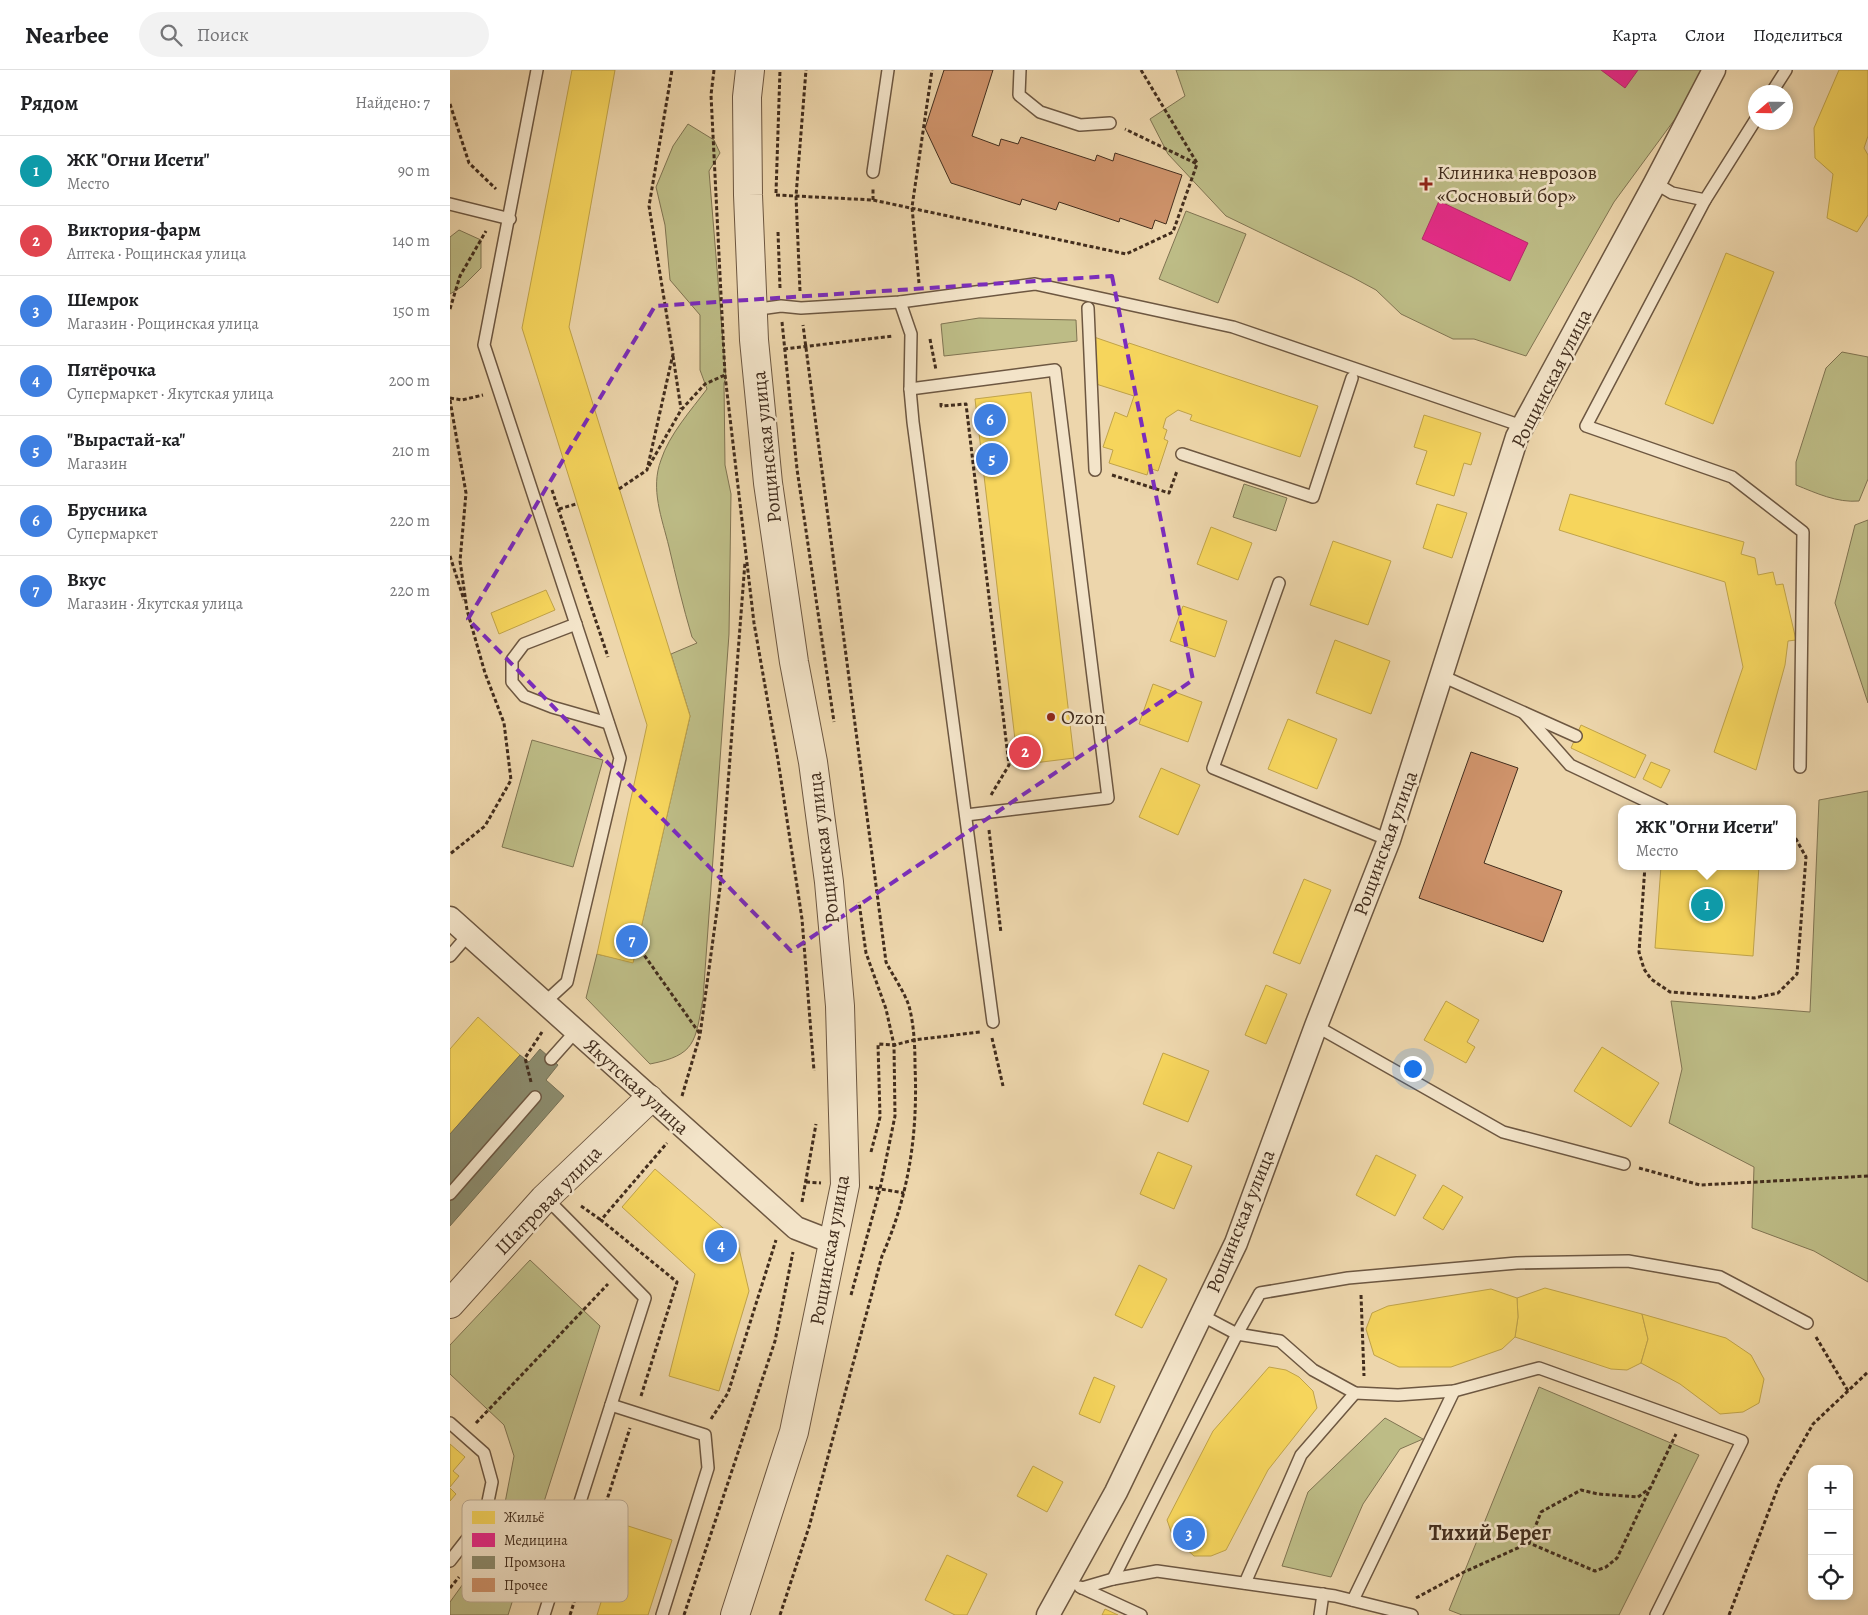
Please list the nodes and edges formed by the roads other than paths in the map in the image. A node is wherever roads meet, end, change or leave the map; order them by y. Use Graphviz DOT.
graph roads {
  1 [pos="537,70"];
  2 [pos="750,70"];
  3 [pos="888,70"];
  4 [pos="1020,70"];
  5 [pos="1714,70"];
  6 [pos="1786,70"];
  7 [pos="1776,85"];
  8 [pos="1110,123"];
  9 [pos="1749,130"];
  10 [pos="873,172"];
  11 [pos="1655,184"];
  12 [pos="1705,200"];
  13 [pos="450,204"];
  14 [pos="510,218"];
  15 [pos="900,302"];
  16 [pos="1088,308"];
  17 [pos="752,310"];
  18 [pos="1352,378"];
  19 [pos="910,389"];
  20 [pos="1522,426"];
  21 [pos="1182,454"];
  22 [pos="1095,470"];
  23 [pos="1280,583"];
  24 [pos="576,624"];
  25 [pos="1442,676"];
  26 [pos="1524,713"];
  27 [pos="608,723"];
  28 [pos="1576,736"];
  29 [pos="1800,767"];
  30 [pos="1655,805"];
  31 [pos="966,815"];
  32 [pos="1388,840"];
  33 [pos="450,918"];
  34 [pos="468,935"];
  35 [pos="450,956"];
  36 [pos="544,1003"];
  37 [pos="993,1022"];
  38 [pos="1316,1026"];
  39 [pos="576,1031"];
  40 [pos="551,1059"];
  41 [pos="536,1097"];
  42 [pos="659,1107"];
  43 [pos="1624,1164"];
  44 [pos="450,1194"];
  45 [pos="544,1199"];
  46 [pos="832,1242"];
  47 [pos="450,1304"];
  48 [pos="1201,1315"];
  49 [pos="1808,1323"];
  50 [pos="1236,1334"];
  51 [pos="1454,1391"];
  52 [pos="1360,1393"];
  53 [pos="611,1405"];
  54 [pos="450,1423"];
  55 [pos="488,1500"];
  56 [pos="581,1500"];
  57 [pos="462,1546"];
  58 [pos="450,1561"];
  59 [pos="1113,1579"];
  60 [pos="1245,1583"];
  61 [pos="1074,1585"];
  62 [pos="1323,1594"];
  63 [pos="1353,1600"];
  64 [pos="548,1602"];
  65 [pos="544,1615"];
  66 [pos="662,1615"];
  67 [pos="734,1615"];
  68 [pos="1048,1615"];
  69 [pos="1141,1615"];
  70 [pos="1320,1615"];
  71 [pos="1412,1615"];
  72 [pos="1656,1615"];
  1 -- 14 [label="lane"];
  2 -- 17 [label="street, Рощинская улица"];
  3 -- 10 [label="lane"];
  4 -- 8 [label="lane"];
  5 -- 11 [label="street, Рощинская улица"];
  6 -- 7 [label="lane"];
  9 -- 12 [label="lane"];
  11 -- 12 [label="lane"];
  11 -- 20 [label="street, Рощинская улица"];
  12 -- 29 [label="lane"];
  13 -- 14 [label="lane"];
  14 -- 24 [label="lane"];
  15 -- 17 [label="lane"];
  15 -- 19 [label="lane"];
  15 -- 20 [label="lane"];
  16 -- 22 [label="lane"];
  17 -- 46 [label="street, Рощинская улица"];
  18 -- 21 [label="lane"];
  19 -- 31 [label="lane"];
  19 -- 31 [label="lane"];
  20 -- 25 [label="street, Рощинская улица"];
  23 -- 32 [label="lane"];
  24 -- 27 [label="lane"];
  24 -- 27 [label="lane"];
  25 -- 26 [label="lane"];
  25 -- 32 [label="street, Рощинская улица"];
  26 -- 28 [label="lane"];
  26 -- 30 [label="lane"];
  27 -- 36 [label="lane"];
  31 -- 37 [label="lane"];
  32 -- 38 [label="street, Рощинская улица"];
  33 -- 34 [label="street, Якутская улица"];
  34 -- 35 [label="lane"];
  34 -- 36 [label="street, Якутская улица"];
  36 -- 39 [label="street, Якутская улица"];
  38 -- 43 [label="lane"];
  38 -- 48 [label="street, Рощинская улица"];
  39 -- 40 [label="lane"];
  39 -- 42 [label="street, Якутская улица"];
  41 -- 44 [label="lane"];
  42 -- 45 [label="street, Шатровая улица"];
  42 -- 46 [label="street, Якутская улица"];
  45 -- 47 [label="street, Шатровая улица"];
  45 -- 53 [label="lane"];
  46 -- 67 [label="street, Рощинская улица"];
  48 -- 50 [label="lane"];
  48 -- 61 [label="street, Рощинская улица"];
  49 -- 50 [label="lane"];
  50 -- 52 [label="lane"];
  50 -- 59 [label="lane"];
  51 -- 52 [label="lane"];
  51 -- 63 [label="lane"];
  51 -- 72 [label="lane"];
  52 -- 60 [label="lane"];
  53 -- 56 [label="lane"];
  53 -- 66 [label="lane"];
  54 -- 55 [label="lane"];
  57 -- 58 [label="lane"];
  59 -- 60 [label="lane"];
  59 -- 61 [label="lane"];
  60 -- 62 [label="lane"];
  61 -- 68 [label="street, Рощинская улица"];
  61 -- 69 [label="lane"];
  62 -- 63 [label="lane"];
  62 -- 70 [label="lane"];
  63 -- 71 [label="lane"];
  64 -- 65 [label="lane"];
}
